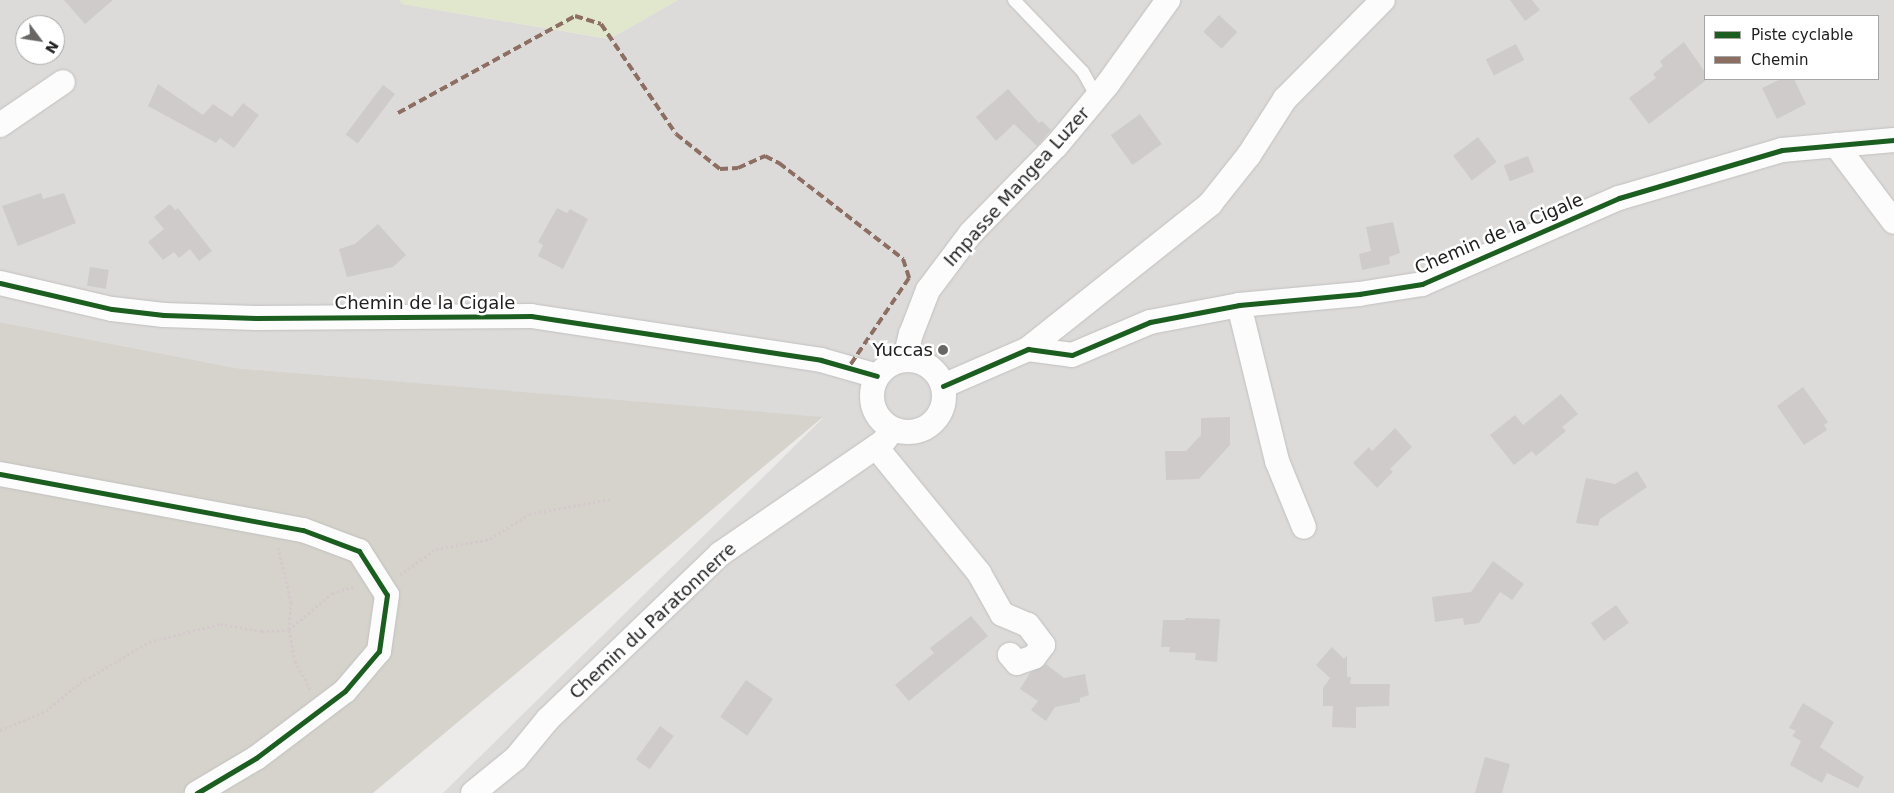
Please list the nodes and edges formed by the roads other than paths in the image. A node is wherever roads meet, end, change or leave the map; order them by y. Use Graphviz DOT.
graph roads {
  1 [pos="1014,0"];
  2 [pos="1168,0"];
  3 [pos="1383,0"];
  4 [pos="62,82"];
  5 [pos="1097,98"];
  6 [pos="0,125"];
  7 [pos="1894,140"];
  8 [pos="1836,145"];
  9 [pos="1894,222"];
  10 [pos="0,283"];
  11 [pos="1239,305"];
  12 [pos="1028,349"];
  13 [pos="905,359"];
  14 [pos="877,376"];
  15 [pos="944,386"];
  16 [pos="893,429"];
  17 [pos="876,447"];
  18 [pos="0,474"];
  19 [pos="1304,527"];
  20 [pos="1010,655"];
  21 [pos="197,793"];
  22 [pos="472,793"];
  1 -- 5 [label="lane, Impasse Mangea Luzer"];
  2 -- 5 [label="street, Impasse Mangea Luzer"];
  3 -- 12 [label="street"];
  4 -- 6 [label="street"];
  5 -- 13 [label="street, Impasse Mangea Luzer"];
  7 -- 8 [label="street, Chemin de la Cigale"];
  8 -- 9 [label="street"];
  8 -- 11 [label="street, Chemin de la Cigale"];
  10 -- 14 [label="street, Chemin de la Cigale"];
  11 -- 12 [label="street, Chemin de la Cigale"];
  11 -- 19 [label="street"];
  12 -- 15 [label="street"];
  13 -- 14 [label="street"];
  13 -- 15 [label="street"];
  14 -- 16 [label="street"];
  15 -- 16 [label="street"];
  16 -- 17 [label="street, Chemin du Paratonnerre"];
  17 -- 20 [label="street"];
  17 -- 22 [label="street, Chemin du Paratonnerre"];
  18 -- 21 [label="street"];
}
